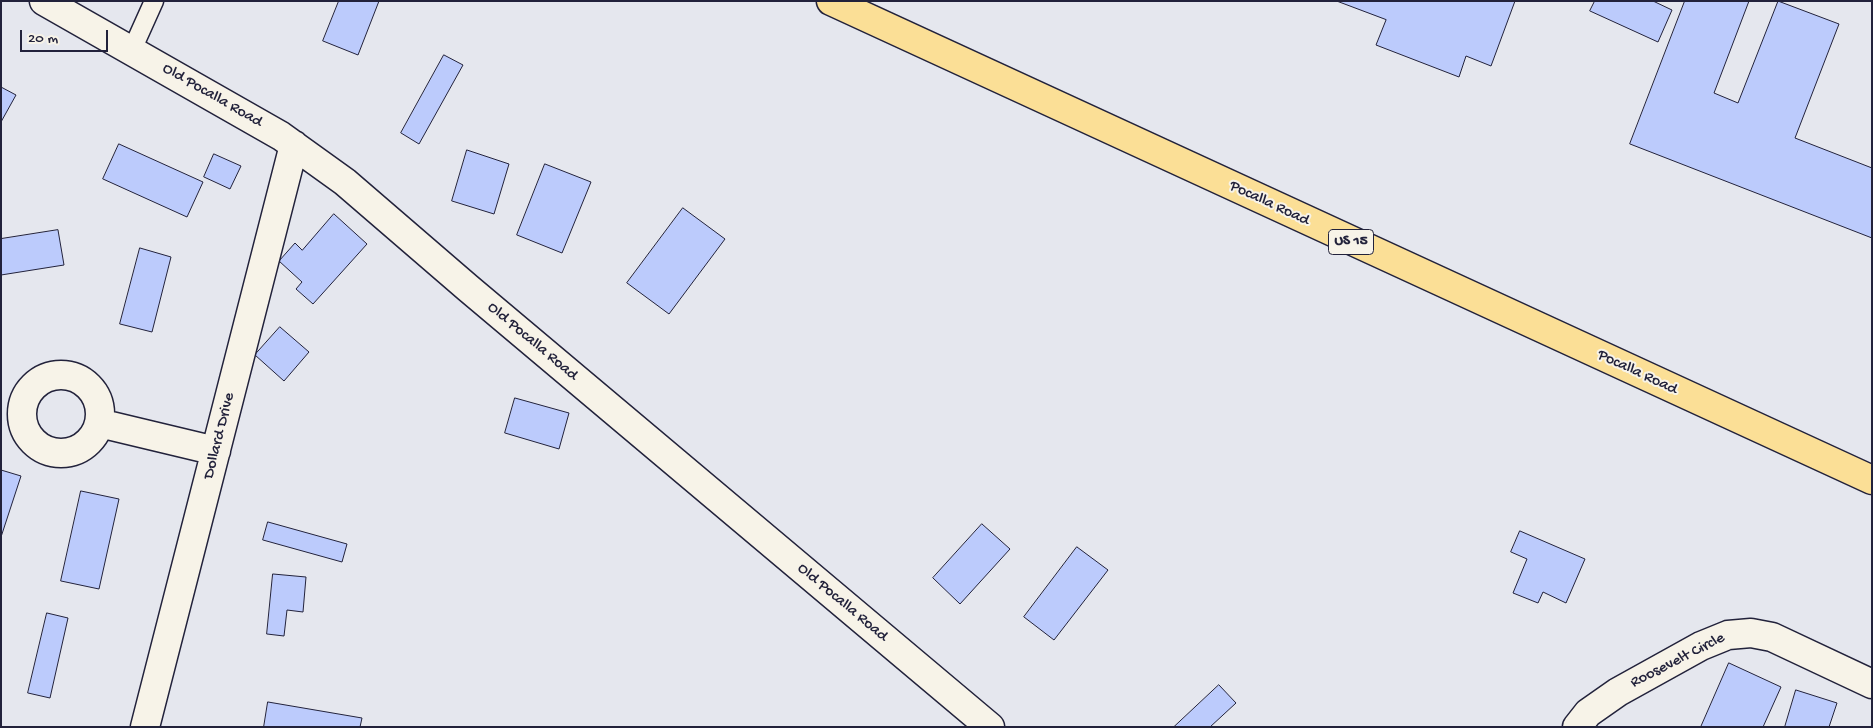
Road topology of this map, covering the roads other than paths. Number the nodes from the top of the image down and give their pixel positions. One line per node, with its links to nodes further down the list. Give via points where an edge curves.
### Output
1 (44, 1): 4 (street, Old Pocalla Road)
2 (154, 1): 4 (lane)
3 (831, 1): 8 (main road, Pocalla Road / US 15)
4 (132, 50): 5 (street, Old Pocalla Road)
5 (294, 145): 7 (street, Dollard Drive); 11 (street, Old Pocalla Road, via 345,182)
6 (98, 423): 7 (street)
7 (216, 451): 10 (street, Dollard Drive)
8 (1872, 480)
9 (1872, 684): 12 (street, Roosevelt Circle, via 1772,637 1751,633 1728,635 1700,646 1618,692 1588,714)
10 (145, 727)
11 (990, 727)
12 (1577, 727)

